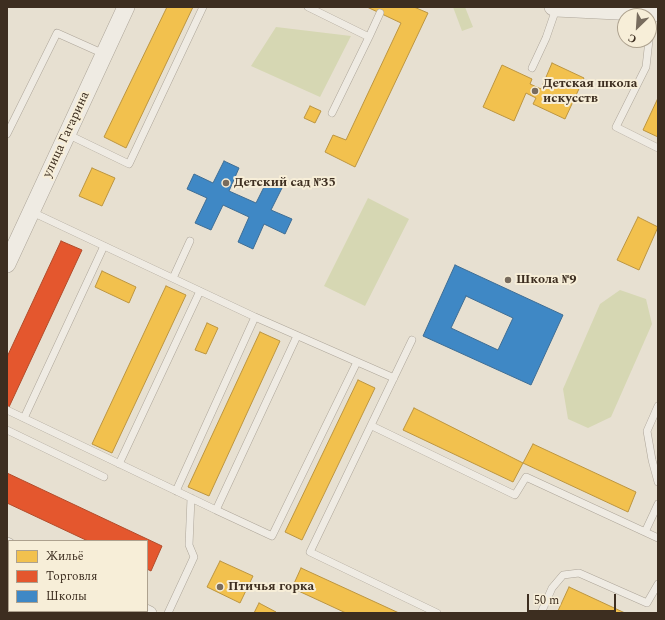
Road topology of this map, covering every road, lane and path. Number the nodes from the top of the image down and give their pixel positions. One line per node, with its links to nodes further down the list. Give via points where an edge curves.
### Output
1 (126, 7): 9 (street, улица Гагарина)
2 (203, 7): 13 (lane, via 129,164)
3 (308, 7): 7 (lane)
4 (554, 8): 5 (street); 10 (lane, via 546,38)
5 (617, 12)
6 (380, 13): 7 (lane)
7 (369, 37): 11 (lane)
8 (648, 48): 14 (lane, via 646,66 616,127)
9 (104, 54): 12 (lane, via 57,33); 13 (street, улица Гагарина)
10 (532, 68)
11 (332, 113)
12 (7, 134)
13 (67, 134): 15 (street, улица Гагарина)
14 (658, 148)
15 (32, 212): 17 (street, улица Гагарина); 18 (lane)
16 (190, 241): 20 (lane)
17 (10, 246): 19 (street, улица Гагарина)
18 (104, 246): 20 (lane); 29 (lane)
19 (7, 264)
20 (173, 278): 21 (lane)
21 (200, 291): 22 (lane); 32 (lane)
22 (255, 317): 23 (lane); 35 (lane)
23 (298, 336): 25 (lane); 38 (lane)
24 (412, 340): 26 (lane)
25 (356, 362): 26 (lane); 38 (lane, via 272,536)
26 (394, 378): 30 (lane)
27 (658, 406): 34 (lane, via 647,431)
28 (7, 410): 29 (lane)
29 (24, 418): 32 (lane)
30 (372, 426): 39 (lane, via 515,495 526,477); 43 (lane, via 310,552)
31 (7, 430): 33 (lane)
32 (119, 464): 35 (lane)
33 (104, 477)
34 (658, 482)
35 (176, 491): 36 (lane)
36 (191, 498): 38 (lane); 42 (lane, via 190,545 194,557)
37 (658, 504): 39 (lane)
38 (216, 510)
39 (645, 532): 40 (lane)
40 (658, 538)
41 (658, 584): 44 (lane, via 647,603 579,573 562,575 552,588)
42 (168, 613)
43 (437, 613)
44 (541, 613)

